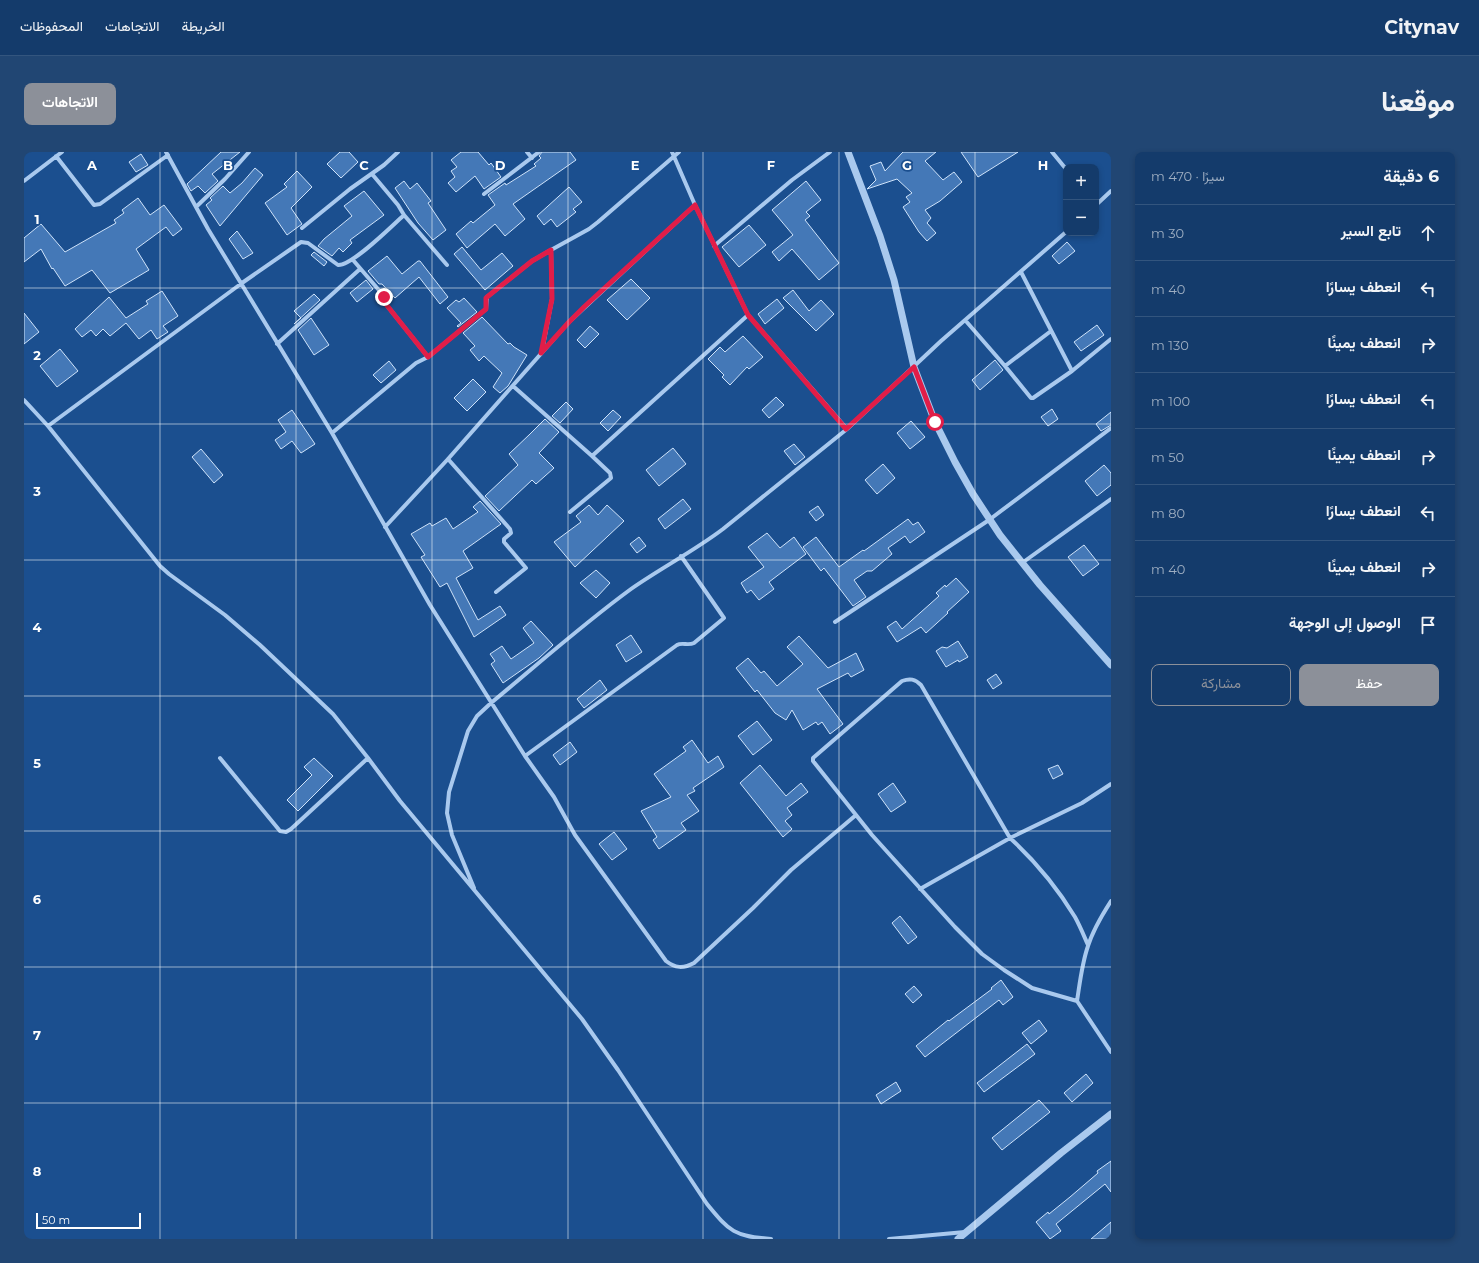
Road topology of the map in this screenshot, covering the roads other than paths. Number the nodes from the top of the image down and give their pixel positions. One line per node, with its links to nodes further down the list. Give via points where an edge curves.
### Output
1 (62, 152): 12 (street)
2 (249, 152): 22 (street)
3 (398, 152): 16 (street)
4 (527, 152): 14 (street)
5 (539, 152): 14 (street)
6 (672, 152): 13 (street)
7 (679, 152): 13 (street)
8 (830, 152): 26 (street, via 777,192)
9 (848, 152): 41 (street, via 894,280)
10 (1052, 152): 15 (street)
11 (167, 153): 12 (street, via 100,204 94,205); 22 (street)
12 (56, 156): 17 (street)
13 (674, 157): 21 (street); 27 (street, via 589,229)
14 (532, 158): 19 (street)
15 (1063, 165)
16 (372, 174): 23 (street); 24 (street)
17 (24, 181)
18 (1111, 191): 20 (street)
19 (484, 194)
20 (1099, 202)
21 (695, 205): 26 (street); 38 (street, via 584,307)
22 (196, 207): 32 (street)
23 (404, 215): 28 (street); 29 (street)
24 (302, 228)
25 (1063, 235): 31 (street)
26 (714, 246): 33 (street)
27 (551, 250): 38 (street, via 552,299); 39 (street, via 532,261 487,297 486,309)
28 (353, 260): 30 (street); 32 (street, via 342,266 338,265 301,242)
29 (446, 265)
30 (360, 269): 37 (street); 39 (street, via 384,296 385,303)
31 (1021, 272): 34 (street); 35 (street)
32 (242, 283): 37 (street); 45 (street)
33 (748, 315): 47 (street); 49 (street)
34 (965, 320): 40 (street); 41 (street)
35 (1051, 331): 40 (street); 42 (street)
36 (1111, 339): 42 (street)
37 (277, 344): 48 (street)
38 (541, 353): 43 (street)
39 (428, 357): 48 (street, via 416,363)
40 (1005, 366): 42 (street, via 1031,398)
41 (914, 367): 47 (street); 53 (street, via 943,440)
42 (1072, 371)
43 (513, 386): 49 (street); 50 (street)
44 (24, 400): 45 (street)
45 (48, 426): 63 (street, via 160,566 260,645 333,714)
46 (1111, 428): 53 (street)
47 (846, 429): 55 (street, via 723,529)
48 (332, 434): 54 (street)
49 (592, 456): 52 (street, via 610,473 610,478)
50 (448, 459): 54 (street); 57 (street, via 510,529 511,533 504,542 526,568)
51 (1111, 499): 56 (street)
52 (570, 512)
53 (989, 520): 56 (street); 58 (street)
54 (385, 527): 60 (street)
55 (681, 556): 60 (street, via 612,604); 61 (street, via 724,618 691,645 677,645)
56 (1022, 563): 59 (street)
57 (496, 592)
58 (835, 622)
59 (1111, 665)
60 (491, 702): 61 (street); 68 (street, via 477,716 468,731 449,792 447,813 452,835)
61 (525, 756): 65 (street, via 554,797 575,835 666,961 678,967 694,963 791,870)
62 (220, 758): 63 (street, via 280,830 286,832)
63 (368, 758): 68 (street)
64 (1111, 784): 66 (street, via 1082,803)
65 (856, 816): 66 (street, via 813,758 898,684 908,679 916,680); 67 (street)
66 (1010, 838): 67 (street); 70 (street, via 1027,853 1061,897)
67 (920, 889): 71 (street, via 954,927 998,966 1032,988)
68 (476, 893): 75 (street, via 582,1019 723,1224 747,1237)
69 (1111, 902): 70 (street)
70 (1088, 945): 71 (street)
71 (1077, 1001): 72 (street)
72 (1111, 1052)
73 (1111, 1114): 74 (street)
74 (966, 1232): 76 (street); 77 (street)
75 (771, 1239)
76 (889, 1239)
77 (958, 1239)

